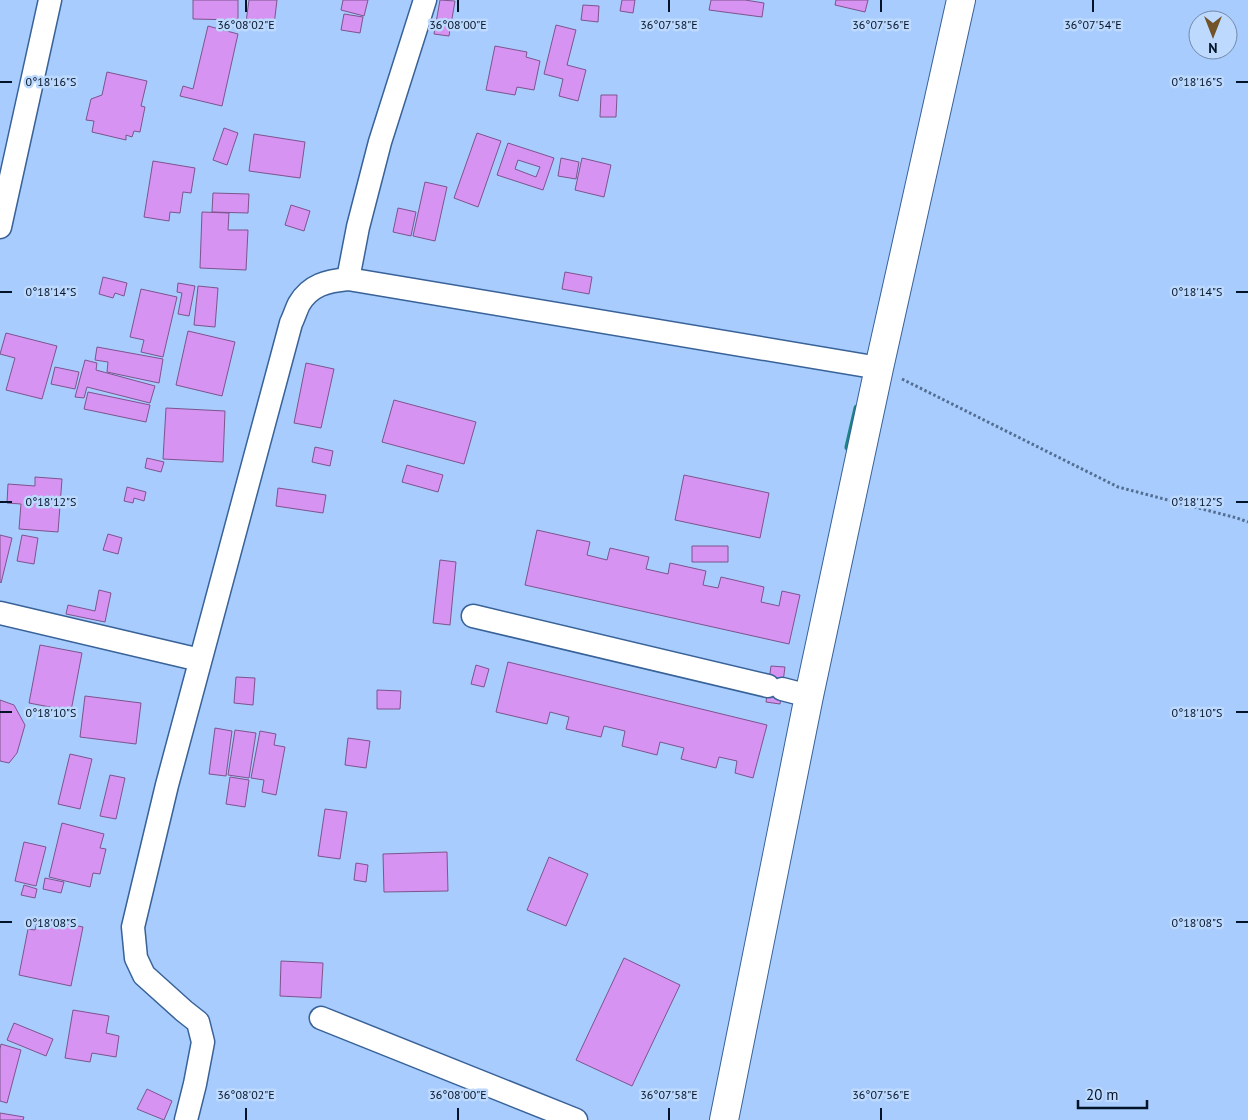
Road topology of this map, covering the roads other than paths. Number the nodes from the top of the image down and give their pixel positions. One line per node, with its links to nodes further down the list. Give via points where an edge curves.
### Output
1 (50, 0): 4 (street)
2 (425, 0): 5 (street, via 380,142)
3 (961, 0): 6 (street)
4 (0, 227)
5 (348, 279): 6 (street); 9 (street, via 329,281 312,289 299,304 291,323)
6 (879, 368): 10 (street)
7 (0, 613): 9 (street)
8 (473, 616): 10 (street)
9 (200, 660): 12 (street, via 133,928 136,958 144,976 198,1022 203,1042)
10 (809, 696): 14 (street)
11 (321, 1018): 13 (street)
12 (186, 1120)
13 (576, 1120)
14 (724, 1120)

